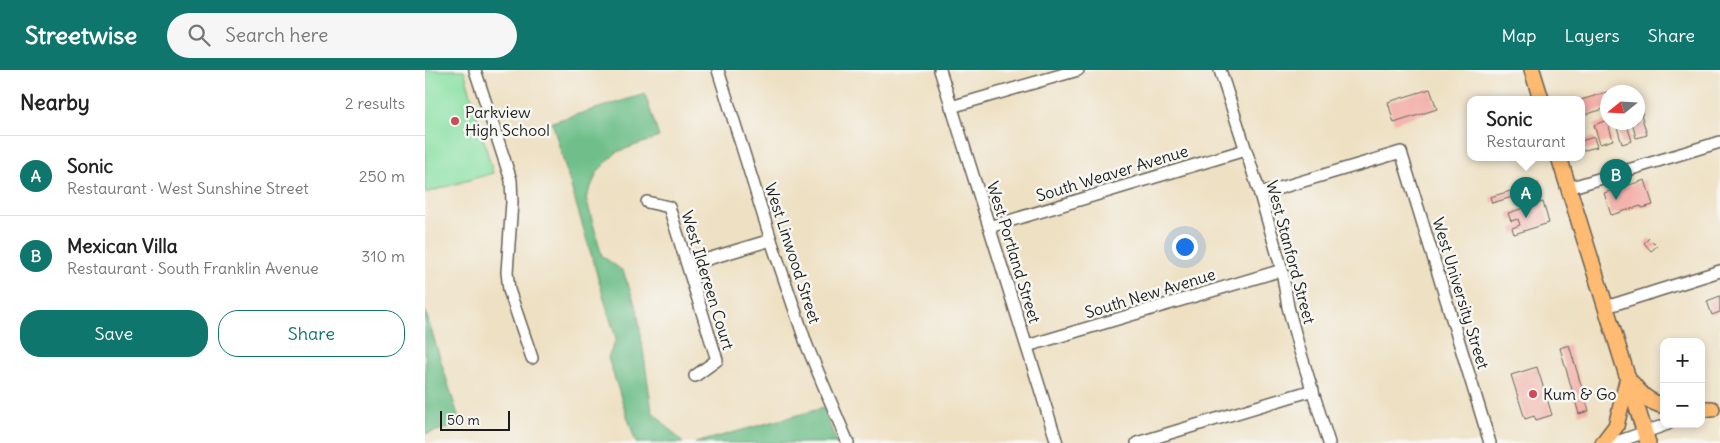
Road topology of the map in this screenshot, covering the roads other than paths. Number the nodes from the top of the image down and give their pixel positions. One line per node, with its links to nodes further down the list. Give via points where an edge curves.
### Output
1 (475, 70): 22 (street, via 511,180 509,290)
2 (718, 70): 16 (street, West Linwood Street)
3 (940, 70): 8 (street, West Portland Street)
4 (1079, 70): 8 (street)
5 (1220, 70): 10 (street, West Stanford Street)
6 (1532, 70): 7 (main road)
7 (1540, 96)
8 (951, 107): 15 (street, West Portland Street)
9 (1720, 142): 12 (street)
10 (1245, 150): 13 (street, West Stanford Street); 15 (street, South Weaver Avenue)
11 (1560, 161): 12 (main road)
12 (1569, 188): 20 (main road)
13 (1260, 194): 18 (street, West Stanford Street); 33 (street, West University Street, via 1401,152)
14 (647, 202): 17 (street, West Ildereen Court, via 669,207)
15 (989, 227): 21 (street, West Portland Street)
16 (771, 240): 17 (street); 29 (street, West Linwood Street, via 807,346)
17 (688, 265): 23 (street, West Ildereen Court, via 717,360)
18 (1282, 270): 21 (street, South New Avenue); 25 (street, West Stanford Street, via 1297,340)
19 (1720, 271): 20 (street)
20 (1606, 307): 24 (main road)
21 (1027, 346): 30 (street, West Portland Street)
22 (532, 358)
23 (695, 376)
24 (1628, 378): 26 (main road, via 1641,395); 28 (main road); 34 (main road, via 1616,426)
25 (1313, 390): 31 (street); 32 (street, West Stanford Street)
26 (1660, 405)
27 (1662, 428): 28 (street)
28 (1647, 438): 35 (street)
29 (848, 443)
30 (1057, 443)
31 (1137, 443)
32 (1329, 443)
33 (1490, 443)
34 (1603, 443)
35 (1613, 443)

